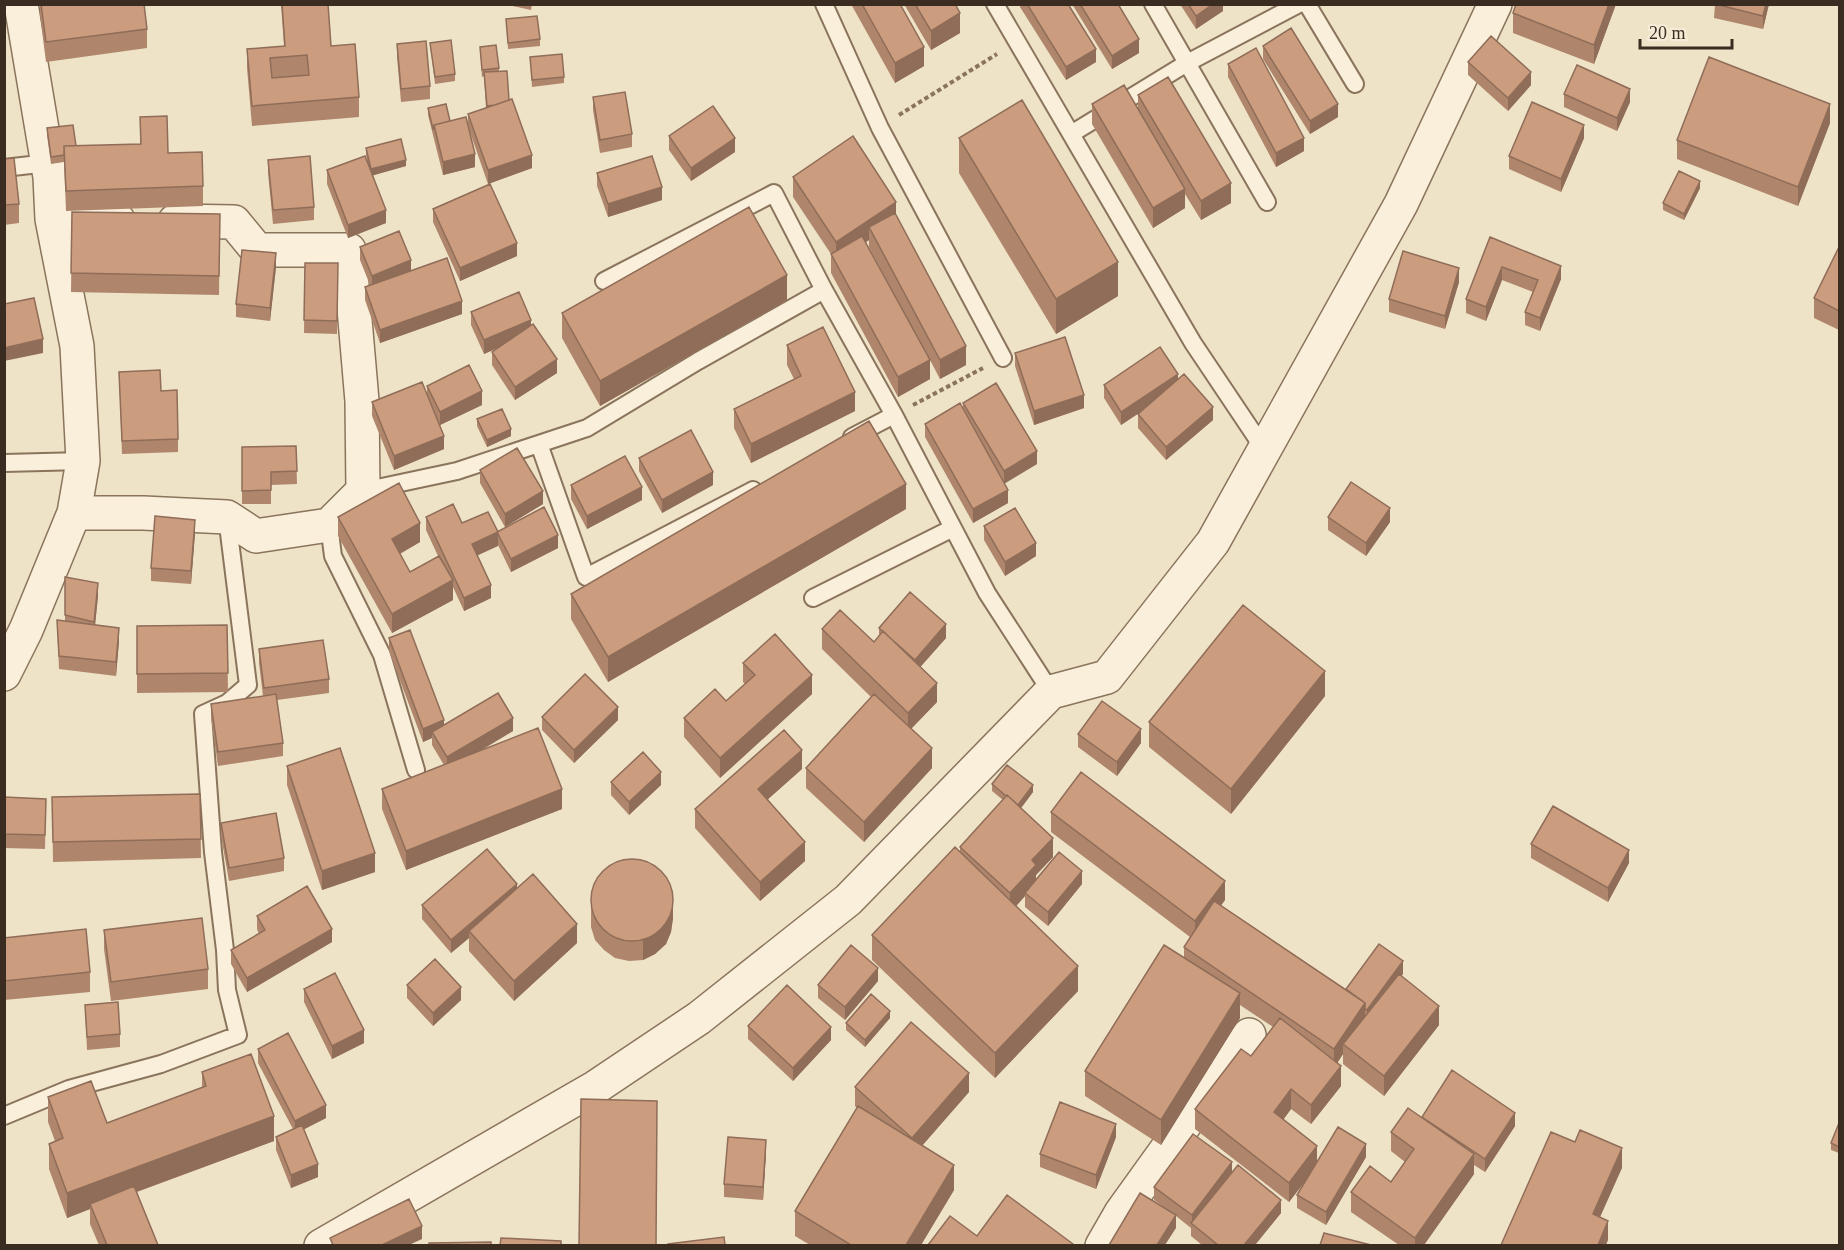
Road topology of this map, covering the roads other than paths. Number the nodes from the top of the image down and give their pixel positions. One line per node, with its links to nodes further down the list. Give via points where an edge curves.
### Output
1 (21, 4): 11 (street)
2 (824, 4): 17 (lane, via 880,128)
3 (994, 4): 10 (lane)
4 (1153, 4): 8 (lane)
5 (1299, 4): 8 (lane)
6 (1307, 4): 9 (lane)
7 (1495, 4): 21 (street, via 1401,204)
8 (1186, 63): 10 (lane); 13 (lane)
9 (1355, 84)
10 (1071, 134): 21 (lane, via 1193,343)
11 (48, 163): 12 (lane); 14 (street)
12 (4, 168)
13 (1267, 202)
14 (52, 219): 22 (street, via 77,346); 25 (street, via 234,222 256,250 350,250 362,401)
15 (604, 281): 16 (lane, via 774,193)
16 (824, 290): 18 (lane); 20 (lane, via 587,428)
17 (1003, 358)
18 (894, 415): 19 (lane); 29 (lane)
19 (841, 443)
20 (538, 444): 24 (lane, via 586,577); 25 (lane, via 457,471)
21 (1264, 449): 32 (street, via 1212,542 1107,677)
22 (83, 461): 23 (lane); 26 (street)
23 (4, 463)
24 (766, 482)
25 (363, 492): 28 (street)
26 (74, 513): 27 (street); 31 (street)
27 (227, 517): 28 (street, via 256,536); 35 (lane, via 248,684 227,702 203,714 227,990 238,1035 161,1064 69,1089)
28 (329, 525): 33 (lane, via 333,556 382,655)
29 (953, 528): 30 (lane); 32 (lane, via 987,593)
30 (813, 598)
31 (4, 674)
32 (1051, 692): 36 (street, via 848,900 699,1018 596,1087)
33 (416, 770)
34 (1249, 1035): 37 (street)
35 (4, 1116)
36 (321, 1245)
37 (1102, 1245)

